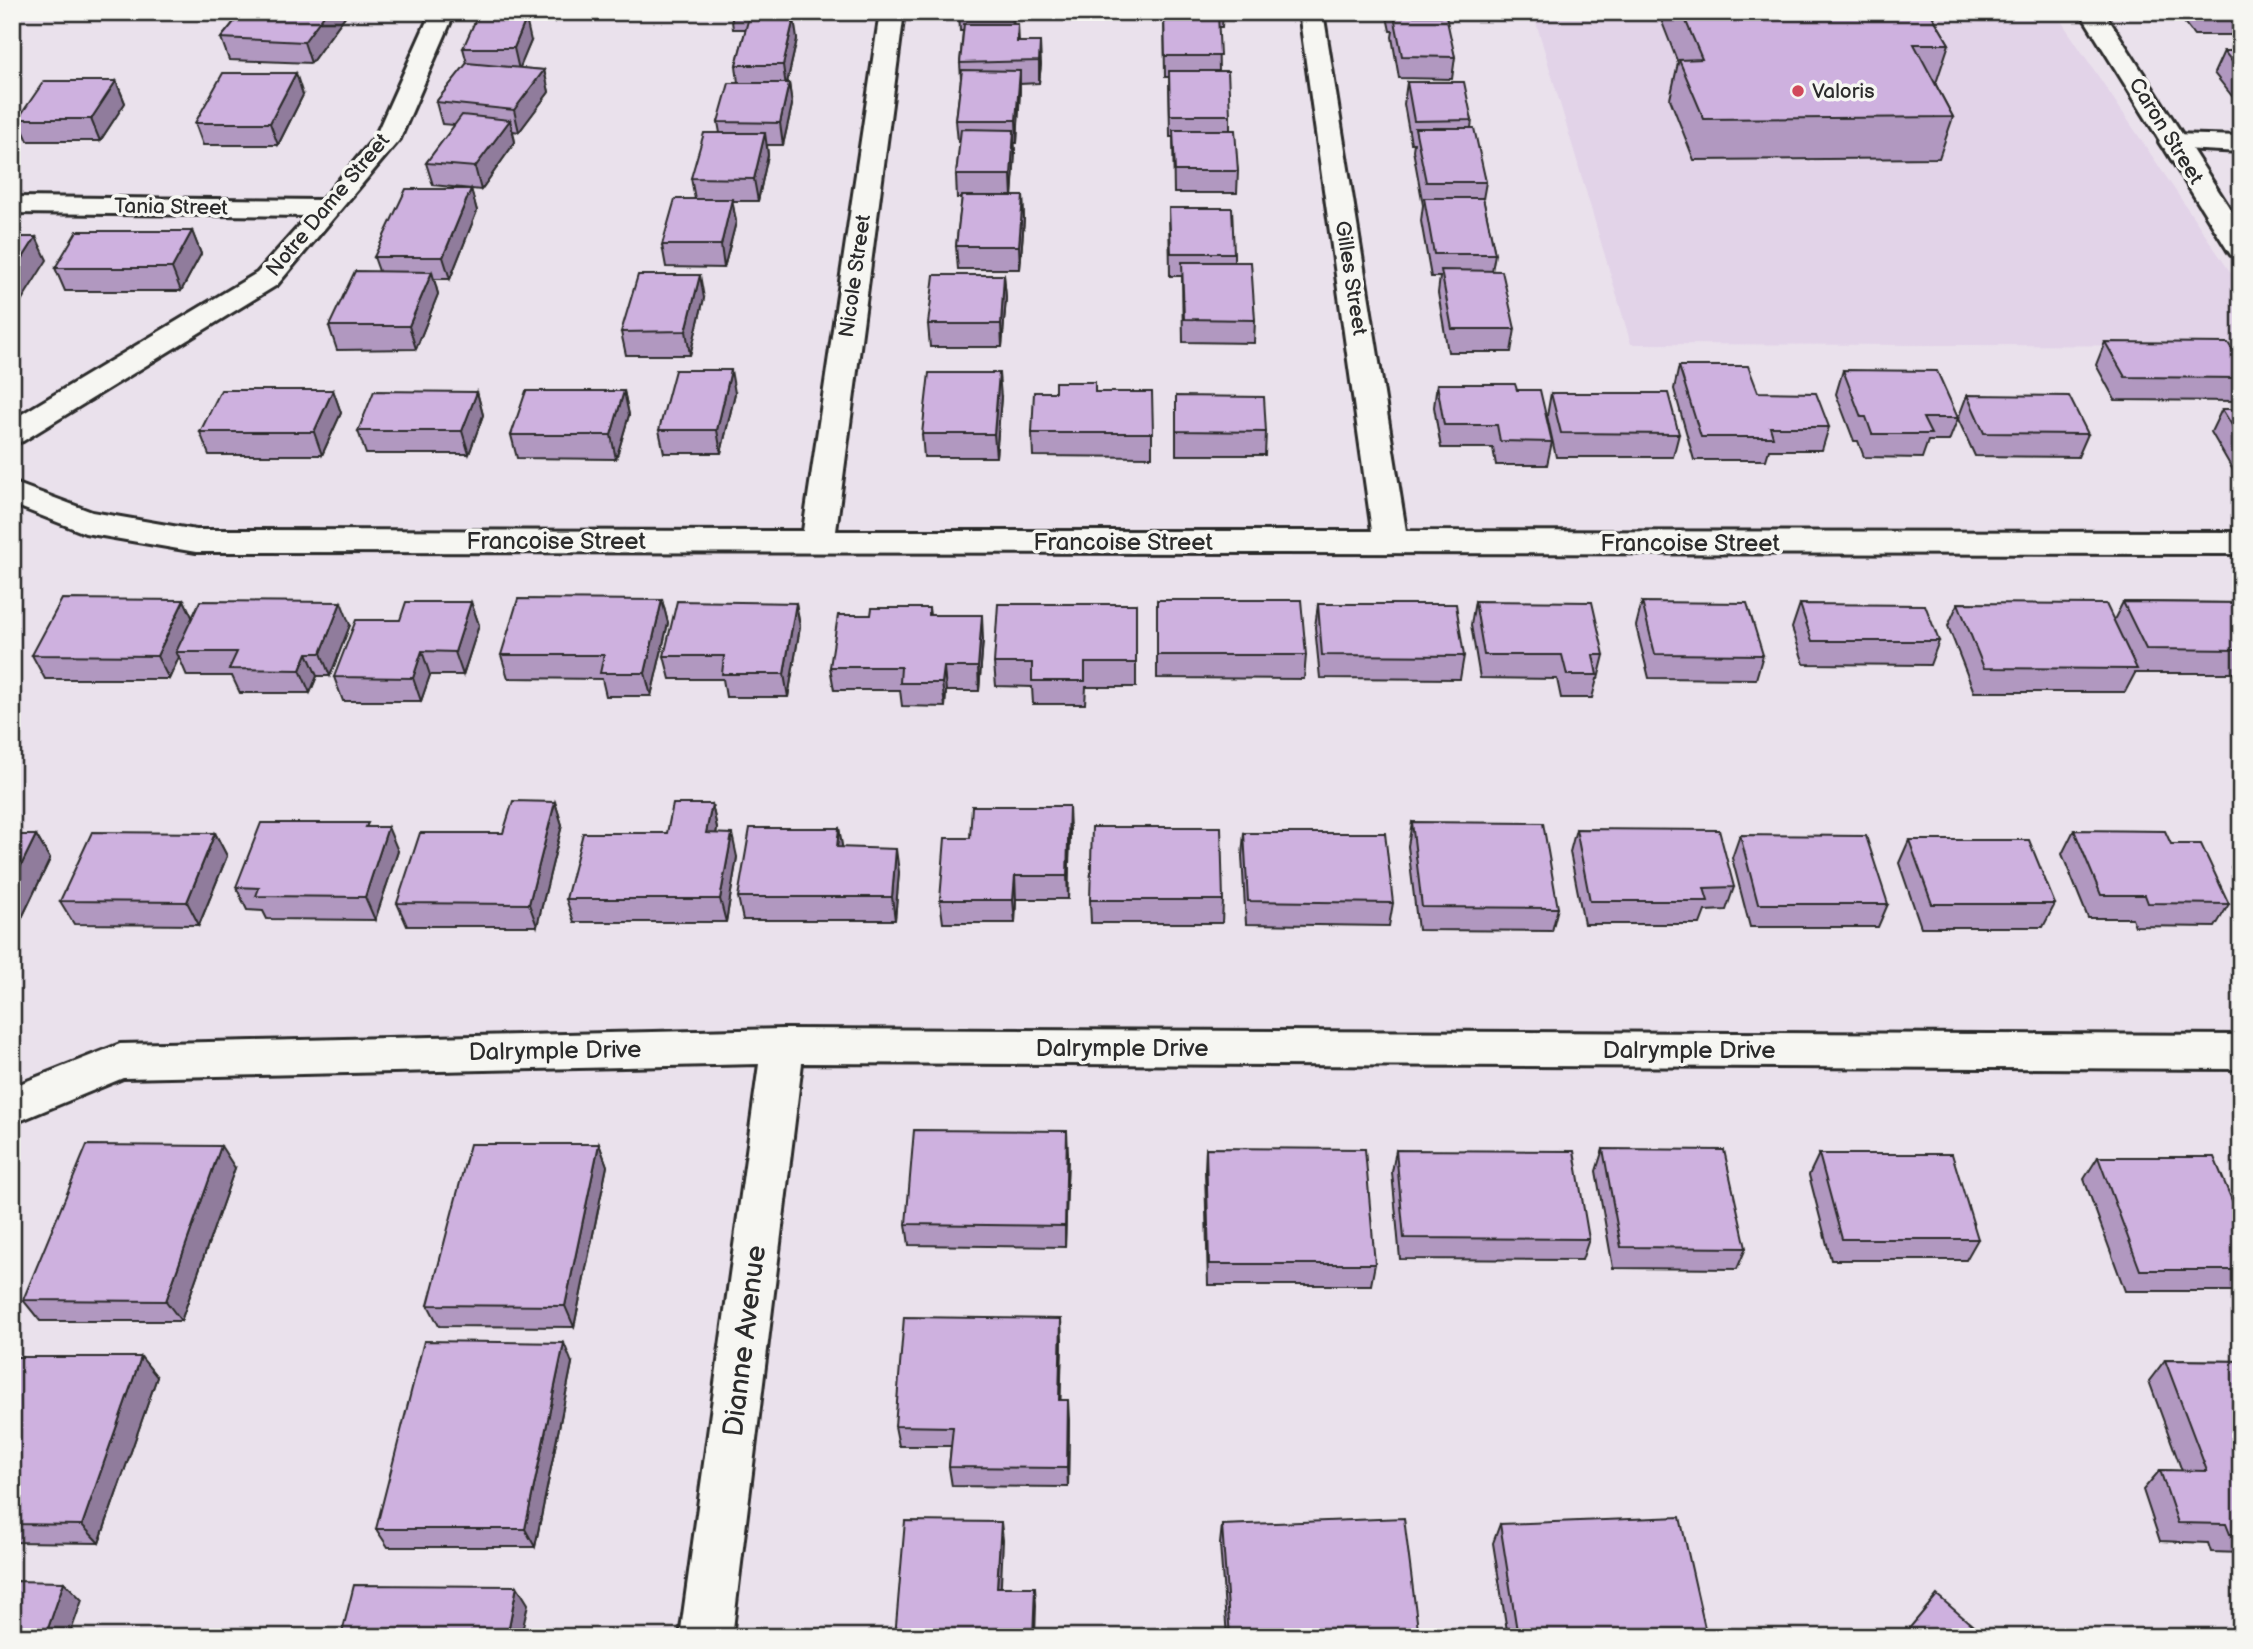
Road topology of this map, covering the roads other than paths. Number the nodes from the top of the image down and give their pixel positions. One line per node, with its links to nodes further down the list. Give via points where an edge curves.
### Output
1 (443, 12): 8 (street, Notre Dame Street, via 387,139)
2 (892, 12): 12 (street, Nicole Street)
3 (1311, 12): 13 (street, Gilles Street)
4 (2092, 12): 5 (street, Caron Street)
5 (2172, 142): 6 (street); 9 (street, Caron Street)
6 (2241, 144)
7 (12, 205): 8 (street, Tania Street)
8 (331, 208): 10 (street, Notre Dame Street, via 267,279)
9 (2241, 248)
10 (12, 434)
11 (12, 492): 12 (street, Francoise Street, via 85,522 195,541)
12 (818, 540): 13 (street, Francoise Street)
13 (1391, 543): 14 (street, Francoise Street)
14 (2241, 543)
15 (783, 1046): 16 (street, Dalrymple Drive); 17 (street, Dalrymple Drive, via 120,1062); 18 (street, Dianne Avenue)
16 (2241, 1052)
17 (12, 1106)
18 (706, 1637)

